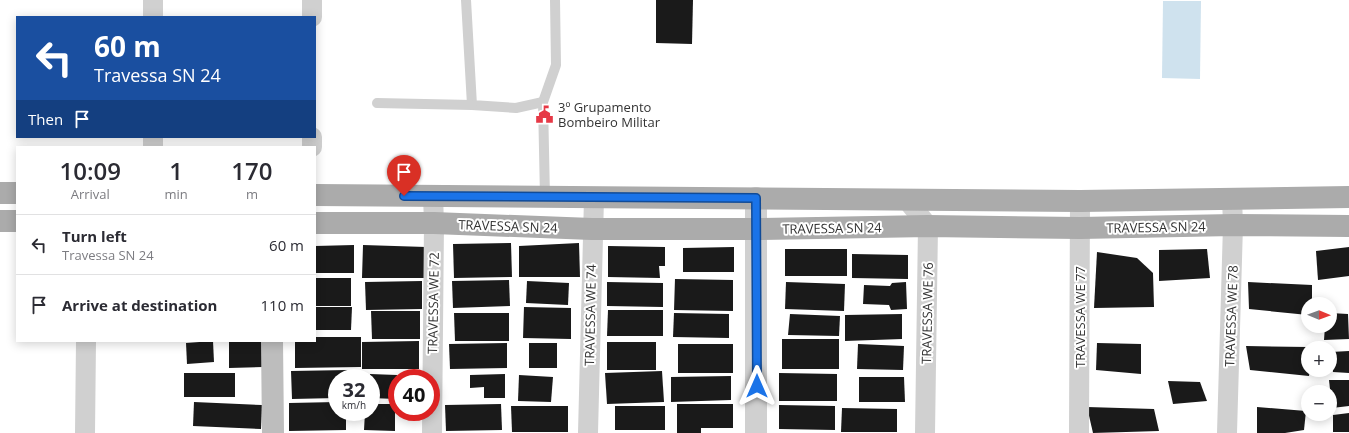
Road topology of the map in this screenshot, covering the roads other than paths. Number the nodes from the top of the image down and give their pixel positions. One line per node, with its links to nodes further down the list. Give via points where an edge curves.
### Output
1 (153, 0): 5 (street)
2 (312, 0): 6 (street)
3 (466, 0): 9 (lane)
4 (555, 0): 7 (lane, via 556,65)
5 (153, 16)
6 (312, 16)
7 (543, 102): 9 (lane, via 516,108); 15 (lane)
8 (377, 103): 9 (lane)
9 (472, 105)
10 (0, 193): 11 (main road)
11 (16, 193)
12 (316, 195): 13 (main road, TRAVESSA SN 24)
13 (434, 196): 15 (main road, TRAVESSA SN 24); 24 (street, TRAVESSA WE 72)
14 (1349, 197): 18 (main road, TRAVESSA SN 24)
15 (545, 198): 16 (main road, TRAVESSA SN 24)
16 (594, 198): 17 (main road, TRAVESSA SN 24); 29 (street, TRAVESSA WE 74)
17 (756, 198): 19 (main road, TRAVESSA SN 24); 30 (street)
18 (1232, 198): 20 (main road, TRAVESSA SN 24); 25 (street, TRAVESSA WE 78)
19 (907, 200): 20 (main road, TRAVESSA SN 24); 26 (street)
20 (1080, 201): 28 (street, TRAVESSA WE 77)
21 (0, 221): 22 (main road)
22 (16, 221)
23 (316, 223): 24 (main road, TRAVESSA SN 24)
24 (434, 223): 29 (main road, TRAVESSA SN 24); 35 (street, TRAVESSA WE 72)
25 (1233, 225): 27 (main road, TRAVESSA SN 24); 28 (main road, TRAVESSA SN 24); 40 (street, TRAVESSA WE 78)
26 (928, 226): 28 (main road, TRAVESSA SN 24); 30 (main road, TRAVESSA SN 24); 38 (street, TRAVESSA WE 76)
27 (1349, 226)
28 (1080, 228): 39 (street, TRAVESSA WE 77)
29 (592, 229): 30 (main road, TRAVESSA SN 24); 36 (street, TRAVESSA WE 74)
30 (757, 229): 37 (street)
31 (86, 342): 33 (street)
32 (272, 342): 34 (main road)
33 (85, 433)
34 (273, 433)
35 (432, 433)
36 (588, 433)
37 (756, 433)
38 (925, 433)
39 (1079, 433)
40 (1227, 433)

